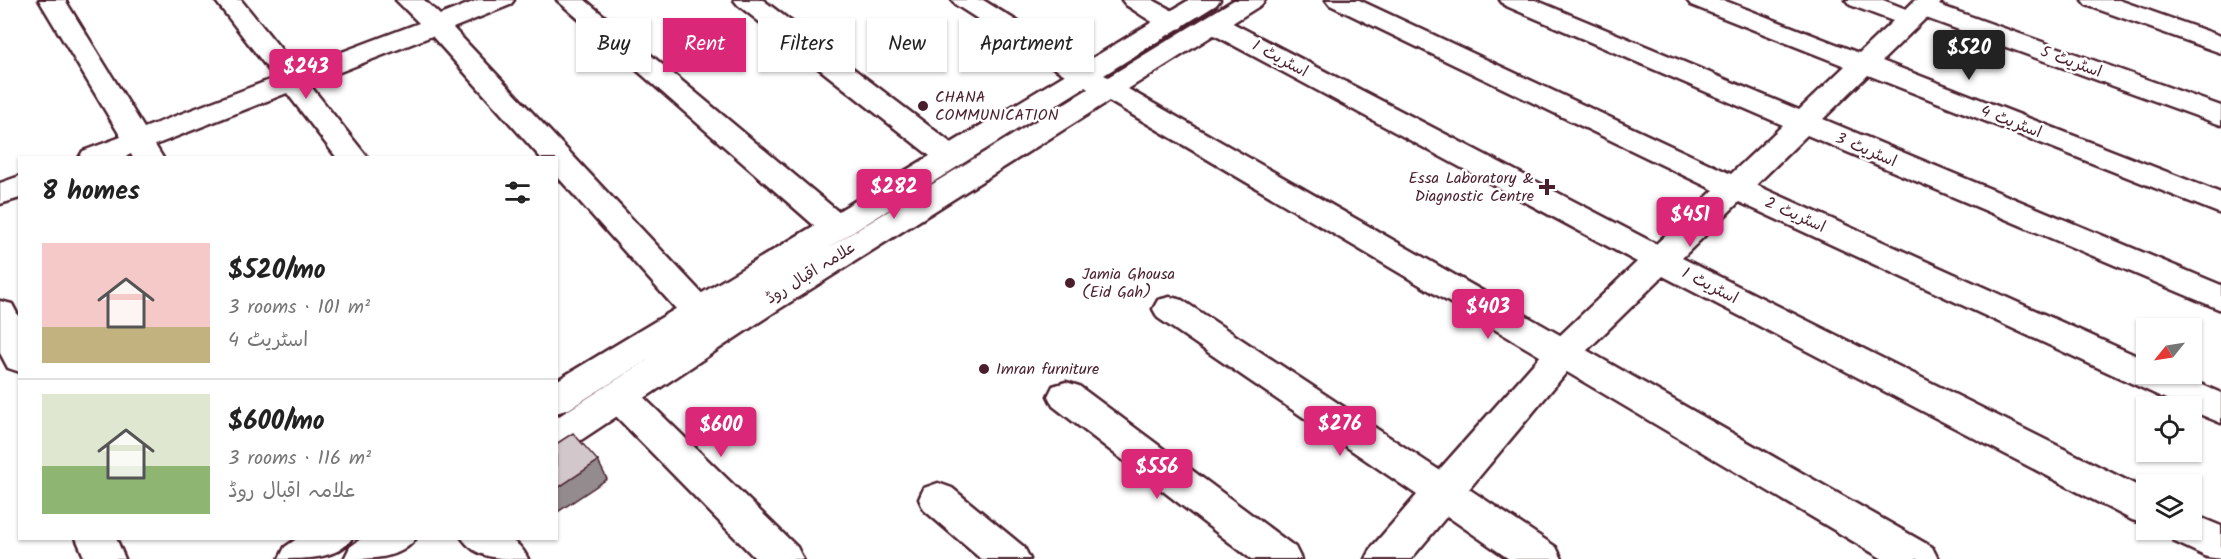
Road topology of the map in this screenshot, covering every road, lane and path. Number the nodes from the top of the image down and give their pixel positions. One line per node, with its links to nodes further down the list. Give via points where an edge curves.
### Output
1 (52, 0): 25 (street)
2 (228, 0): 21 (street)
3 (409, 0): 18 (street)
4 (501, 0): 18 (street)
5 (570, 0): 35 (street)
6 (747, 0): 29 (street)
7 (965, 0): 22 (street)
8 (1135, 0): 17 (street)
9 (1252, 0): 16 (street, علامہ اقبال روڈ)
10 (1340, 0): 32 (street, اسٹریٹ 2)
11 (1512, 0): 24 (street, اسٹریٹ 3)
12 (1700, 0): 20 (street, اسٹریٹ 4)
13 (1859, 0): 15 (street, اسٹریٹ 5)
14 (2095, 0): 19 (street)
15 (1920, 9): 20 (street); 23 (street, اسٹریٹ 5)
16 (1211, 12): 17 (street, علامہ اقبال روڈ); 22 (street, علامہ اقبال روڈ); 36 (street, اسٹریٹ 1)
17 (1173, 22): 22 (street, علامہ اقبال روڈ)
18 (436, 25): 21 (street); 28 (street)
19 (2221, 45)
20 (1863, 64): 24 (street); 34 (street, اسٹریٹ 4)
21 (292, 81): 25 (street); 27 (street)
22 (1097, 83): 29 (street, علامہ اقبال روڈ); 41 (street); 43 (street, علامہ اقبال روڈ)
23 (2221, 116)
24 (1802, 123): 32 (street); 37 (street, اسٹریٹ 3)
25 (143, 149): 26 (street)
26 (105, 156)
27 (351, 156)
28 (556, 156)
29 (949, 156): 35 (street, علامہ اقبال روڈ)
30 (558, 158): 39 (street)
31 (18, 187): 33 (street)
32 (1735, 188): 36 (street); 46 (street, اسٹریٹ 2)
33 (0, 194)
34 (2221, 204)
35 (836, 227): 39 (street, علامہ اقبال روڈ)
36 (1659, 260): 41 (street); 50 (street, اسٹریٹ 1)
37 (2221, 298)
38 (1170, 309): 48 (street)
39 (698, 311): 45 (street, علامہ اقبال روڈ)
40 (0, 313): 42 (street)
41 (1563, 353): 48 (street); 66 (street)
42 (18, 354)
43 (619, 396): 47 (street, علامہ اقبال روڈ); 61 (street)
44 (1066, 396): 63 (street)
45 (558, 398)
46 (2221, 409)
47 (558, 436)
48 (1442, 494): 64 (street); 65 (street)
49 (938, 499): 62 (street)
50 (2136, 503)
51 (2202, 536): 56 (street)
52 (97, 540): 57 (street)
53 (329, 540): 58 (street)
54 (393, 540): 59 (street)
55 (484, 540): 60 (street)
56 (2221, 546)
57 (105, 559)
58 (299, 559)
59 (364, 559)
60 (508, 559)
61 (783, 559)
62 (1010, 559)
63 (1281, 559)
64 (1386, 559)
65 (1542, 559)
66 (1918, 559)

